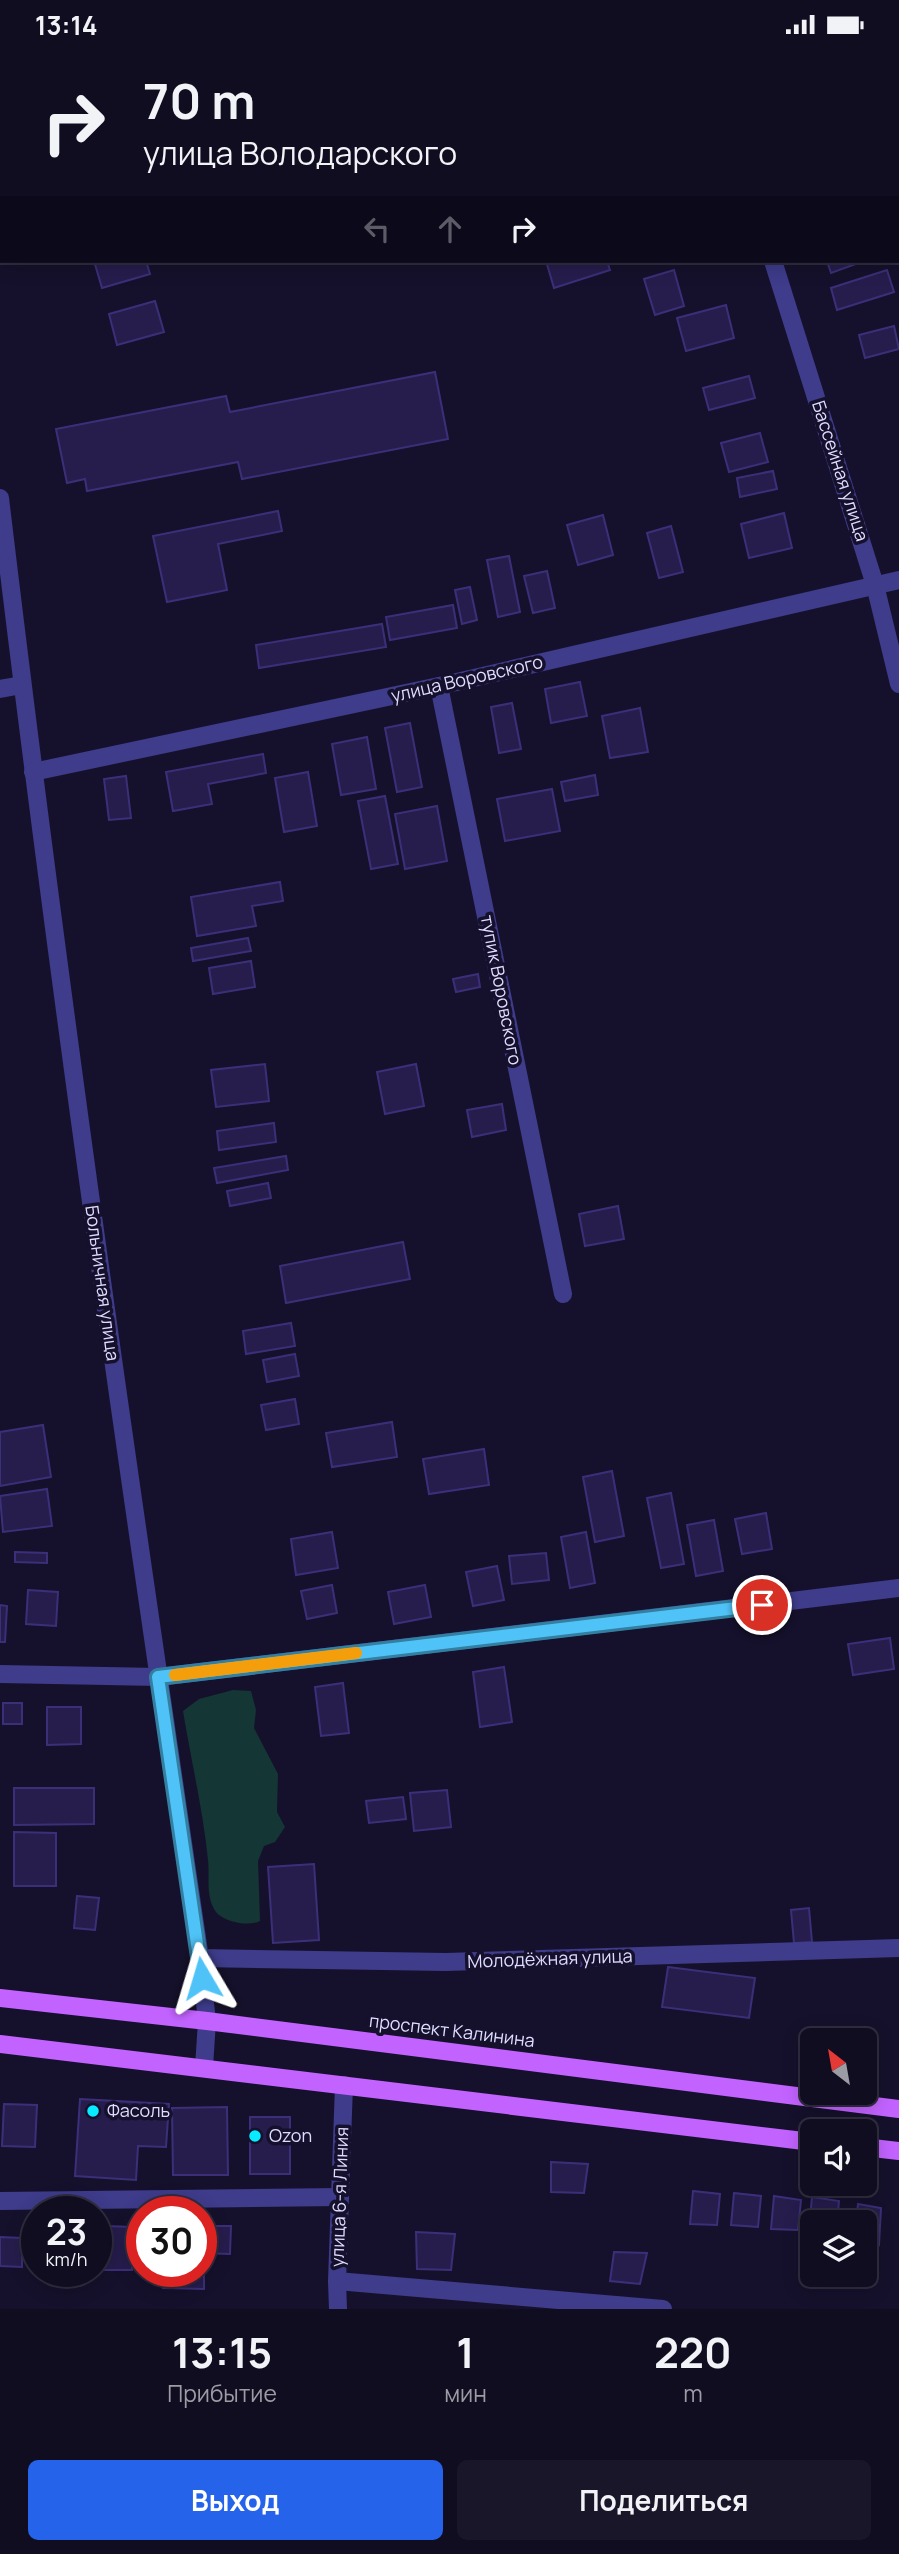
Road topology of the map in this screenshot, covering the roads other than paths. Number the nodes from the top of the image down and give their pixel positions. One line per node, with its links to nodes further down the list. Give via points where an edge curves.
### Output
1 (774, 263): 4 (street, Бассейная улица)
2 (0, 498): 6 (street, Больничная улица)
3 (899, 580): 4 (street, улица Воровского)
4 (875, 585): 5 (street, Бассейная улица); 7 (street, улица Воровского)
5 (899, 684)
6 (22, 685): 8 (street); 9 (street, Больничная улица)
7 (439, 687): 9 (street, улица Воровского); 10 (street, тупик Воровского)
8 (0, 689)
9 (33, 772): 13 (street, Больничная улица)
10 (562, 1294)
11 (899, 1588): 13 (street)
12 (0, 1674): 13 (street)
13 (158, 1677): 15 (street, Больничная улица)
14 (899, 1948): 15 (street, Молодёжная улица, via 446,1962)
15 (200, 1958): 17 (street, Больничная улица)
16 (0, 1998): 17 (main road, проспект Калинина)
17 (207, 2021): 19 (street, Больничная улица); 21 (main road, проспект Калинина)
18 (0, 2044): 19 (main road)
19 (204, 2067): 20 (main road)
20 (344, 2085): 22 (main road); 25 (street, улица 6-я Линия)
21 (899, 2109)
22 (800, 2141)
23 (877, 2148): 24 (main road)
24 (899, 2151)
25 (340, 2197): 26 (street); 27 (street, улица 6-я Линия)
26 (0, 2201)
27 (337, 2281): 28 (street, улица 6-я Линия); 29 (street)
28 (338, 2309)
29 (663, 2309)

